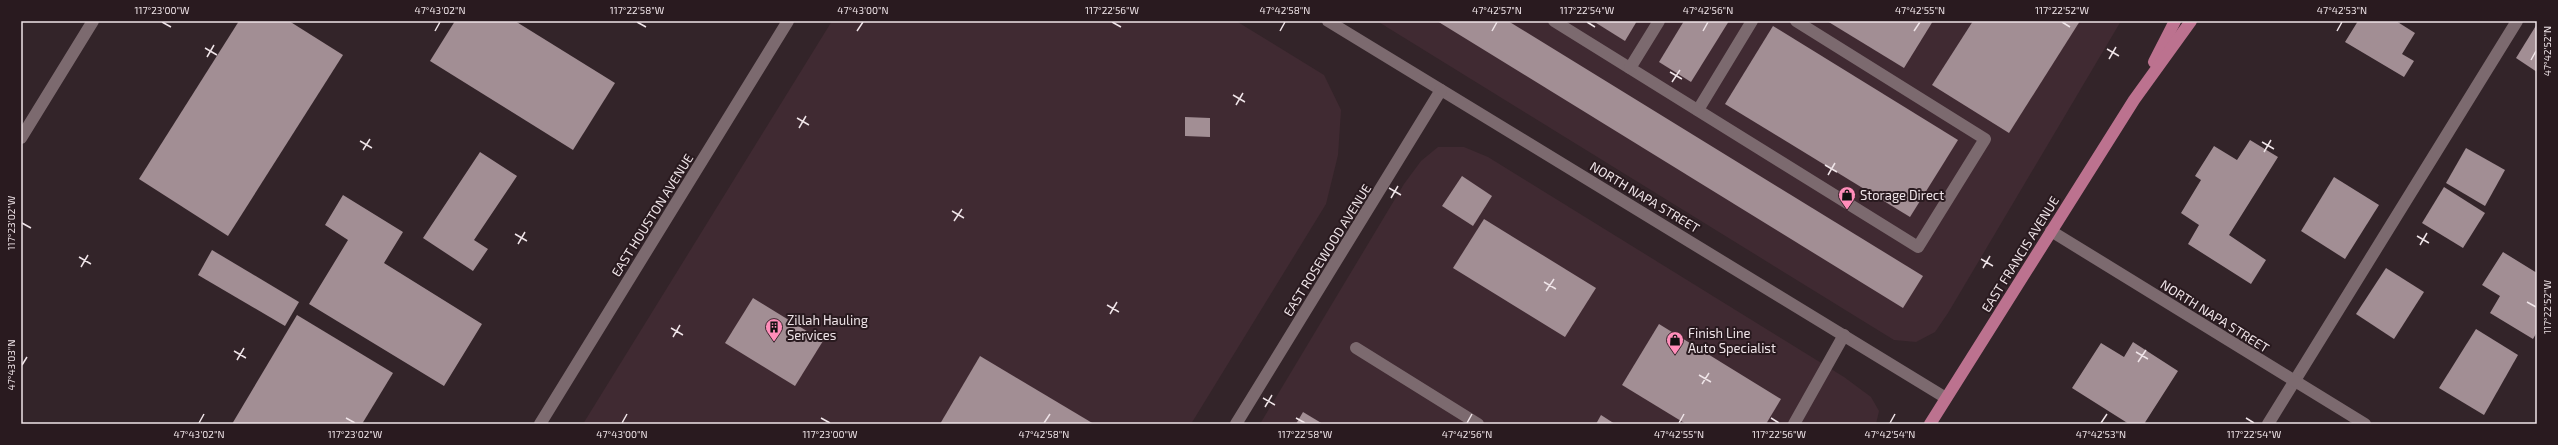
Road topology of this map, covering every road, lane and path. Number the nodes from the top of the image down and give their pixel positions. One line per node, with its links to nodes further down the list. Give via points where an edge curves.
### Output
1 (94, 21): 15 (street)
2 (788, 21): 21 (street, EAST HOUSTON AVENUE)
3 (1328, 21): 12 (street, NORTH NAPA STREET)
4 (1659, 21): 11 (street)
5 (1752, 21): 14 (street)
6 (1796, 21): 14 (street, via 1985,138 1918,247)
7 (2176, 21): 13 (main road, EAST FRANCIS AVENUE)
8 (2191, 21): 13 (main road, EAST FRANCIS AVENUE)
9 (2517, 21): 19 (street)
10 (1562, 23): 11 (street)
11 (1630, 68): 14 (street)
12 (1441, 90): 17 (street, NORTH NAPA STREET); 22 (street, EAST ROSEWOOD AVENUE)
13 (2134, 100): 16 (main road, EAST FRANCIS AVENUE)
14 (1698, 110)
15 (21, 138)
16 (2051, 231): 19 (street, NORTH NAPA STREET); 20 (main road, EAST FRANCIS AVENUE)
17 (1844, 335): 20 (street, NORTH NAPA STREET); 24 (street)
18 (1356, 348): 23 (street)
19 (2294, 381): 26 (street); 27 (street, NORTH NAPA STREET)
20 (1946, 398): 25 (main road, EAST FRANCIS AVENUE)
21 (540, 424)
22 (1236, 424)
23 (1478, 424)
24 (1794, 424)
25 (1930, 424)
26 (2268, 424)
27 (2365, 424)

